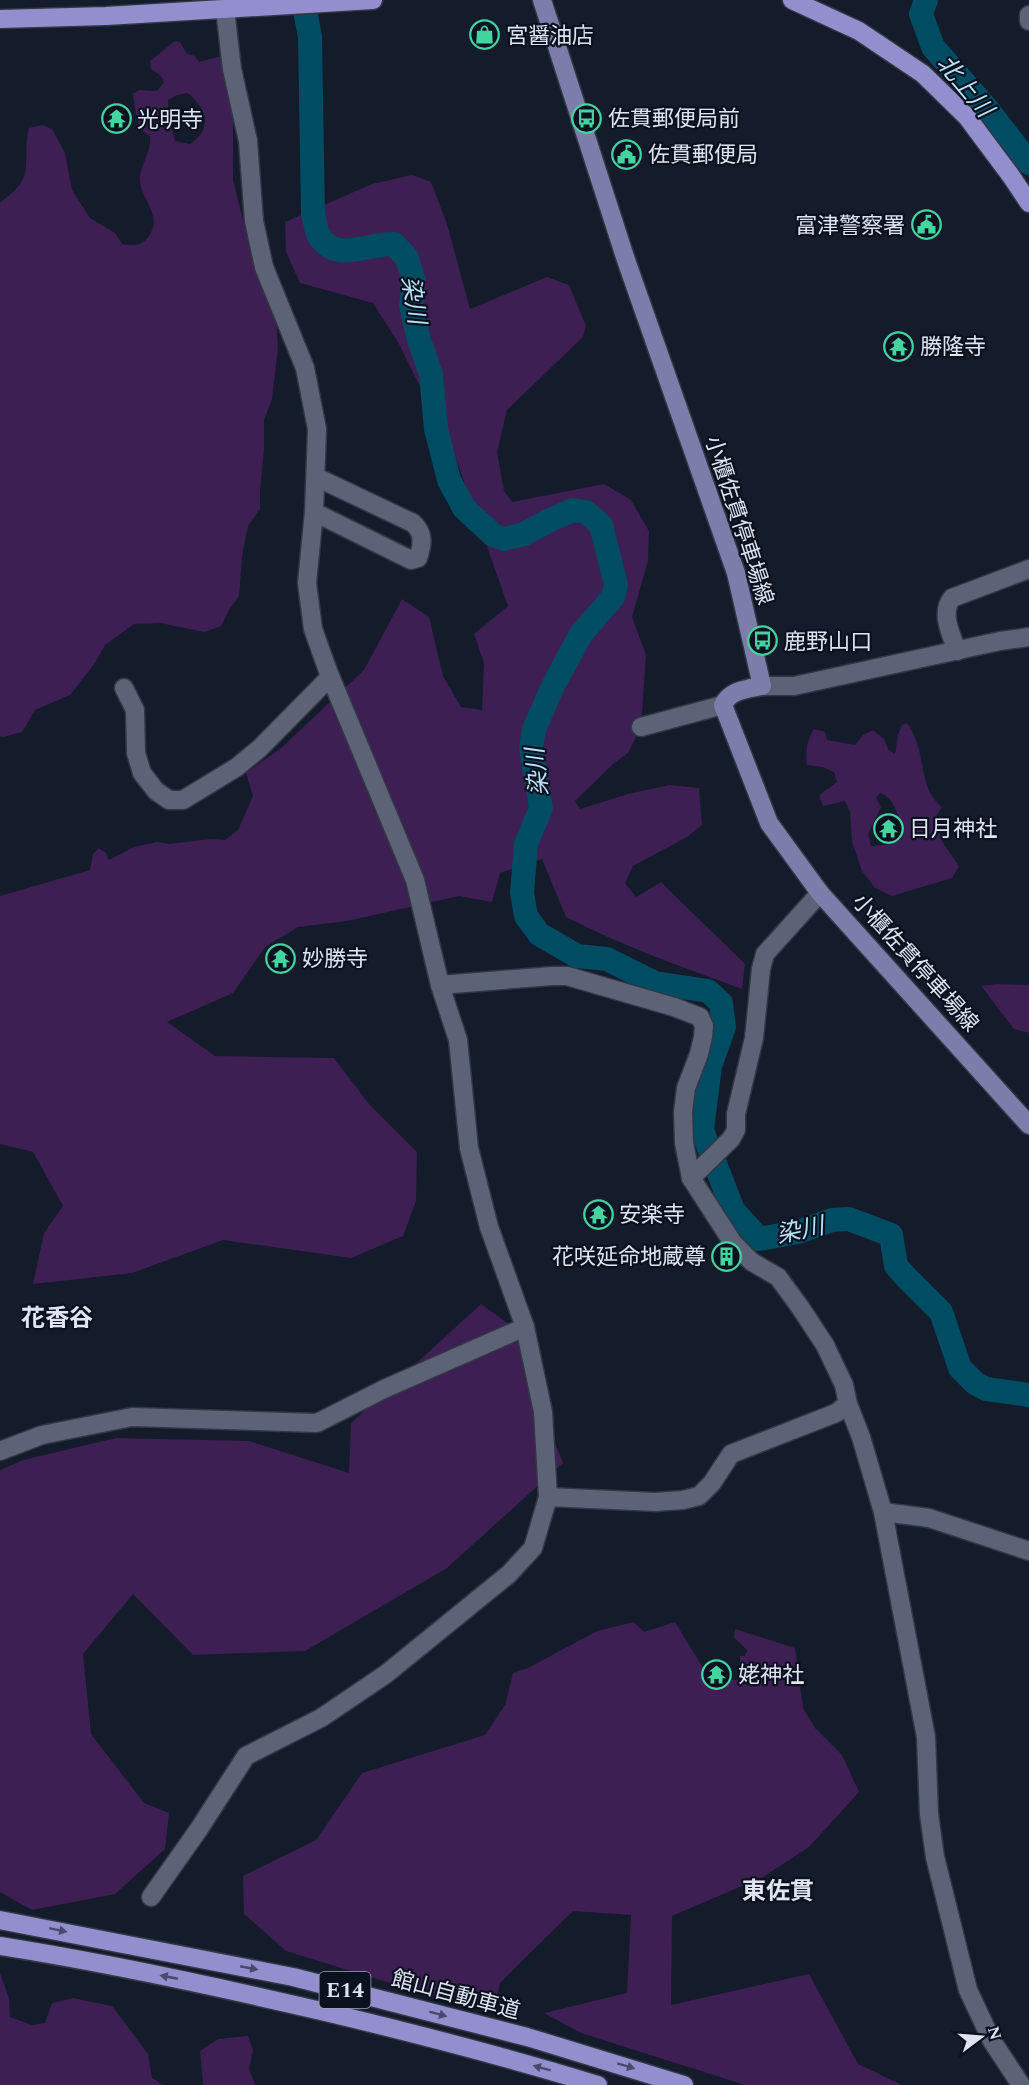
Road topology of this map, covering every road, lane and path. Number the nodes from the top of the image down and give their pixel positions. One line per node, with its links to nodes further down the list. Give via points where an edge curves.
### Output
1 (373, 0): 4 (highway)
2 (542, 0): 15 (main road, 小櫃佐貫停車場線, via 626,260 736,573)
3 (792, 0): 8 (highway, via 859,31 923,74 967,117)
4 (225, 9): 6 (highway); 9 (street, via 232,69 248,141 254,221 264,267 305,368 317,429)
5 (1029, 15): 7 (street)
6 (0, 19)
7 (1029, 21)
8 (1029, 203)
9 (316, 477): 10 (street); 10 (street, via 413,523 422,538 418,558 411,560)
10 (314, 512): 14 (street, via 306,583 313,629)
11 (1029, 569): 13 (street, via 952,597 947,624)
12 (1029, 637): 13 (street)
13 (957, 651): 15 (street, via 794,686)
14 (330, 677): 16 (street, via 260,748 183,800 168,800 142,773 136,753 135,710); 20 (street, via 415,880)
15 (762, 686): 17 (main road, via 732,694)
16 (124, 688)
17 (723, 705): 18 (street); 19 (main road, 小櫃佐貫停車場線, via 770,823)
18 (641, 727)
19 (820, 893): 21 (main road, 小櫃佐貫停車場線); 22 (street, via 765,954 736,1130)
20 (440, 985): 22 (street, via 567,976 699,1017 704,1026 703,1037 686,1088 683,1112 684,1143); 23 (street, via 458,1040 468,1148 489,1227)
21 (1029, 1125)
22 (693, 1175): 24 (street, via 733,1243 752,1262 778,1277 800,1307 836,1366)
23 (525, 1327): 25 (street, via 317,1423 132,1417 42,1435); 26 (street, via 543,1412)
24 (848, 1404): 26 (street, via 836,1413 731,1454 699,1496 655,1502); 27 (street)
25 (0, 1451)
26 (548, 1497): 29 (street, via 533,1548 509,1574 386,1674 321,1718 246,1756)
27 (883, 1512): 28 (street, via 929,1518); 34 (street, via 926,1737 935,1857 968,1990 992,2041)
28 (1029, 1551)
29 (151, 1897)
30 (0, 1920): 33 (highway, 館山自動車道 / E14, one-way to 33, via 293,1977 527,2037)
31 (0, 1946): 32 (highway, E14, one-way to 31, via 285,2003 177,1978)
32 (598, 2085)
33 (684, 2085)
34 (1021, 2085)

